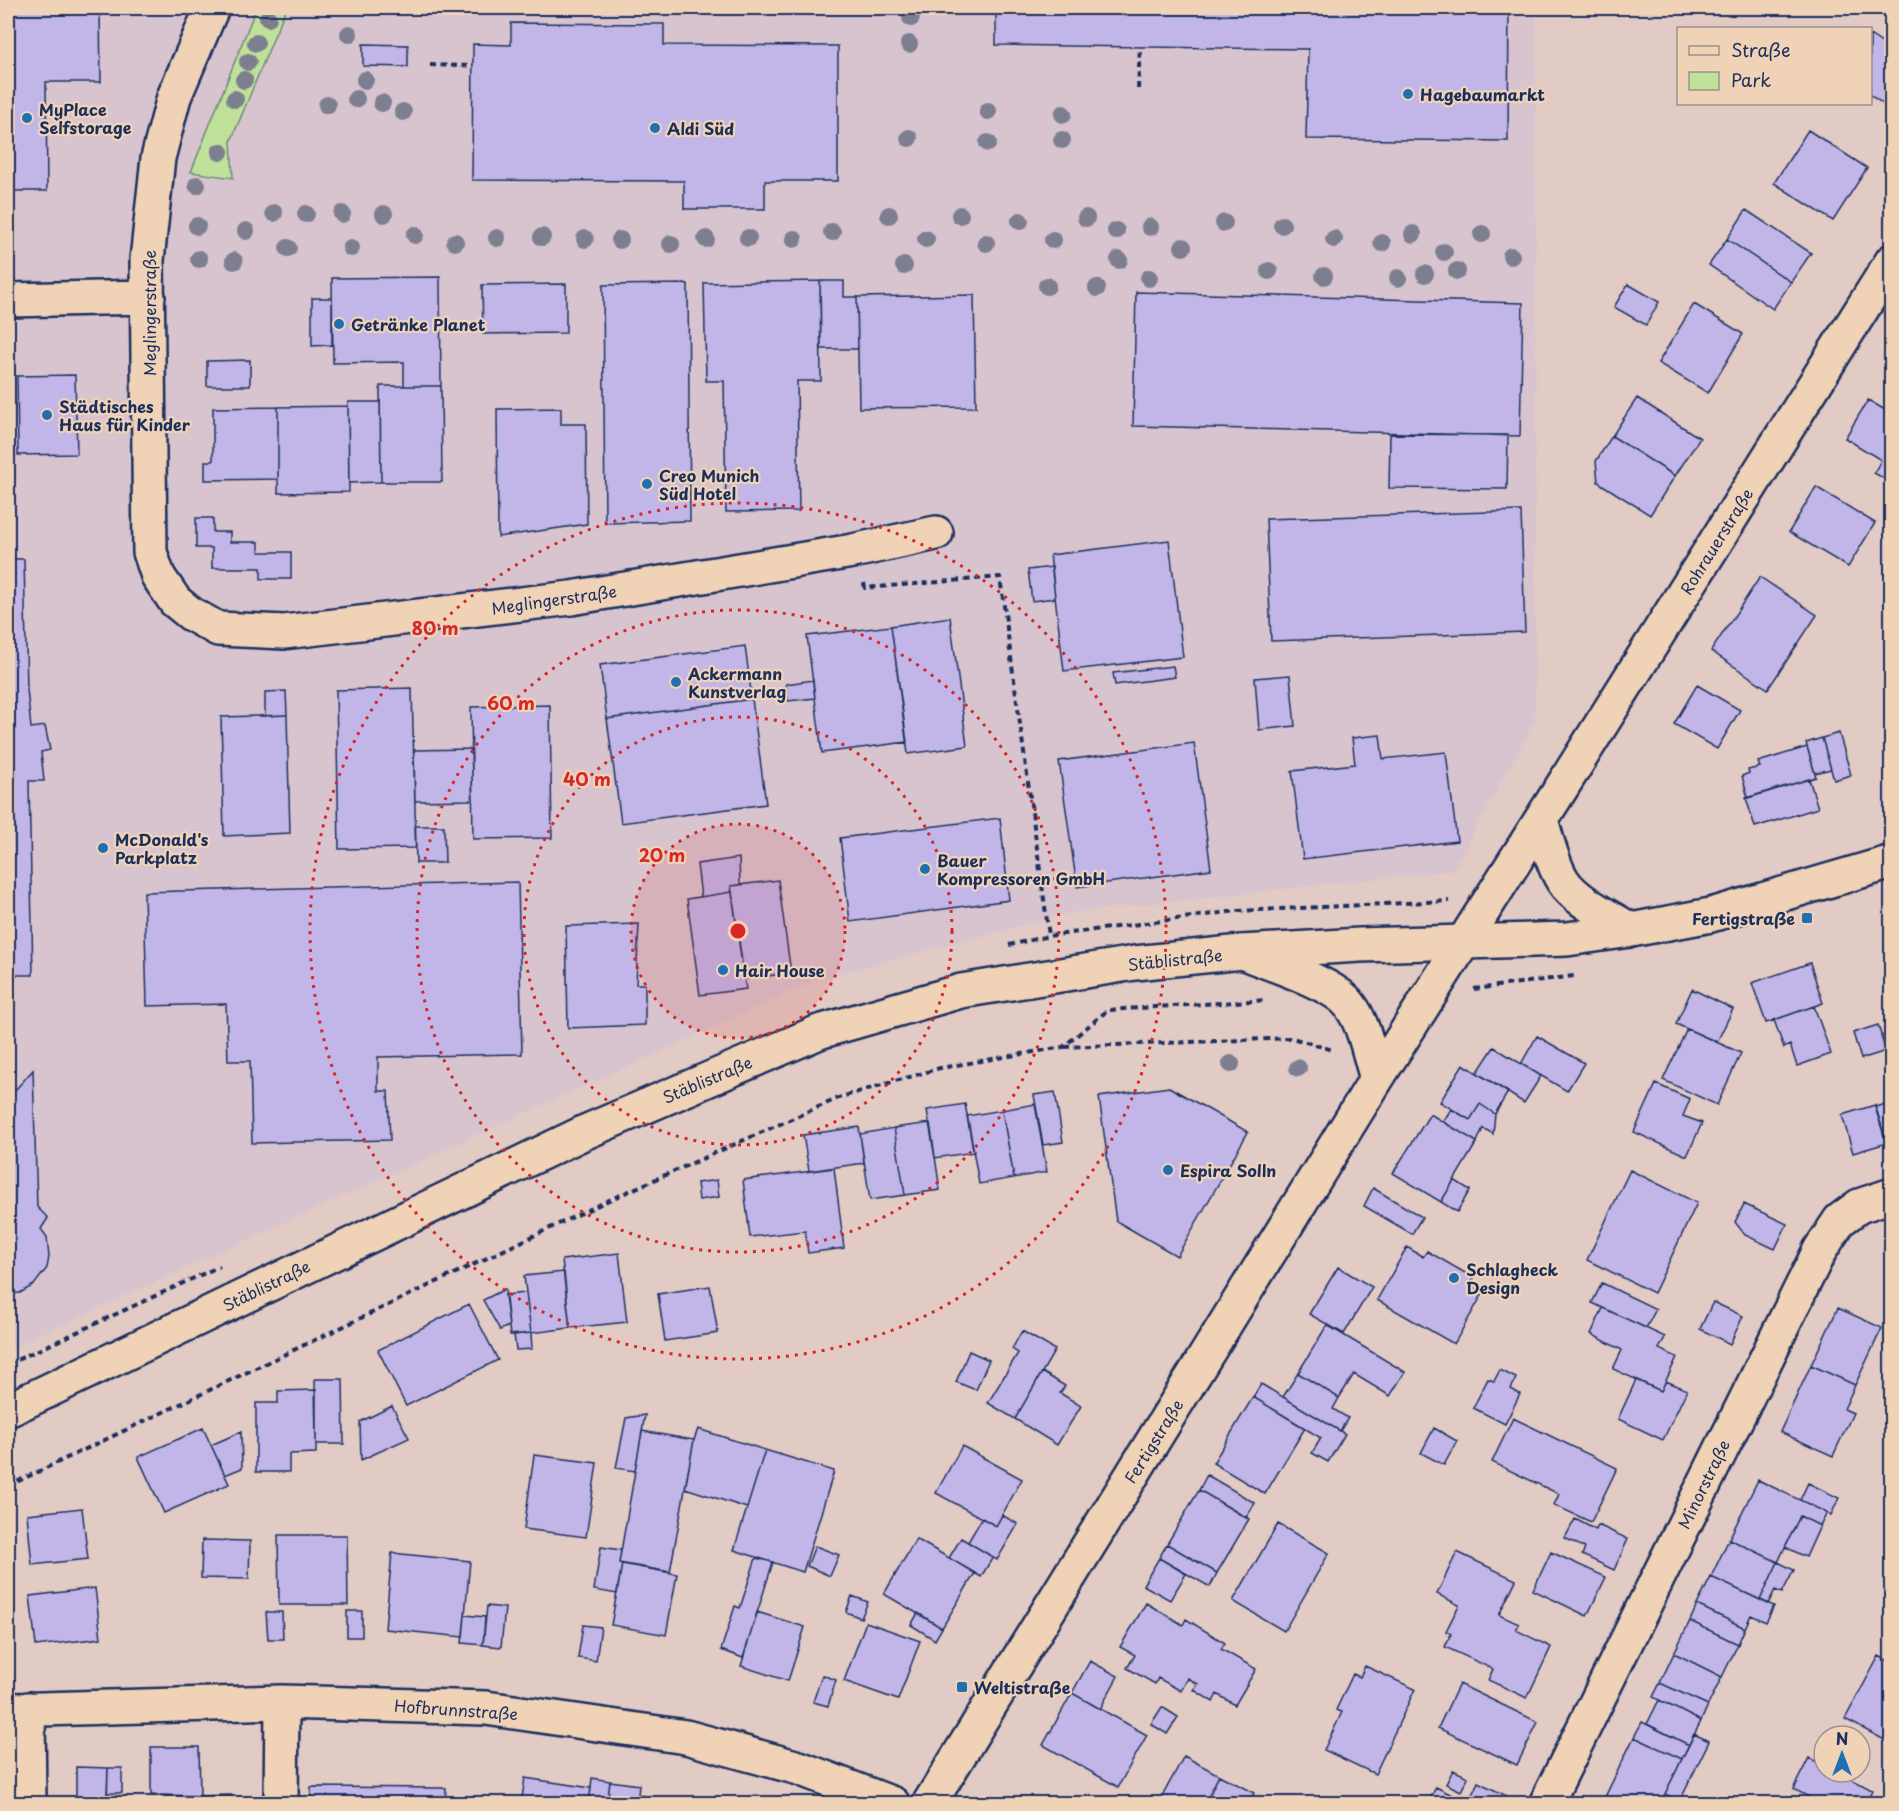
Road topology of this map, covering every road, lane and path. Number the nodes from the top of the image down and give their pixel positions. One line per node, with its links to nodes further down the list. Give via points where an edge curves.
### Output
1 (212, 8): 7 (street, Meglingerstraße, via 174,98 158,158 147,260)
2 (1140, 47): 5 (path)
3 (430, 65): 4 (path)
4 (473, 66)
5 (1138, 88)
6 (1892, 261): 11 (street, Rohrauerstraße)
7 (148, 297): 8 (street); 10 (street, Meglingerstraße, via 150,552 158,576 175,601 218,629 284,632 571,598)
8 (8, 300)
9 (936, 533): 10 (street, Meglingerstraße)
10 (853, 551): 16 (path, via 865,588 1000,577)
11 (1541, 820): 13 (street, Rohrauerstraße); 15 (street, via 1563,882 1587,903)
12 (1892, 862): 15 (street, Stäblistraße, via 1711,915)
13 (1492, 897): 14 (path); 17 (street, Rohrauerstraße)
14 (1435, 902)
15 (1631, 930): 17 (street, Stäblistraße, via 1567,939)
16 (1049, 936)
17 (1462, 942): 18 (street, Stäblistraße); 19 (street, Fertigstraße)
18 (1242, 952): 24 (street, via 1333,991 1349,1004); 26 (street, Stäblistraße, via 1124,965 961,991 819,1032 583,1133)
19 (1434, 988): 20 (path); 24 (street, Fertigstraße)
20 (1474, 989)
21 (1275, 999): 22 (path, via 1108,1010)
22 (1063, 1047): 23 (path, via 1292,1038); 27 (path, via 940,1068 841,1097 599,1205)
23 (1340, 1051)
24 (1377, 1078): 33 (street, Fertigstraße)
25 (1892, 1196): 34 (street, Minorstraße, via 1859,1206 1840,1221 1820,1250)
26 (8, 1410)
27 (8, 1486)
28 (282, 1702): 29 (street, Hofbrunnstraße); 31 (street); 32 (street, Hofbrunnstraße, via 486,1708 687,1737 799,1768)
29 (18, 1710): 30 (street)
30 (29, 1803)
31 (281, 1803)
32 (893, 1803)
33 (929, 1803)
34 (1546, 1803)

